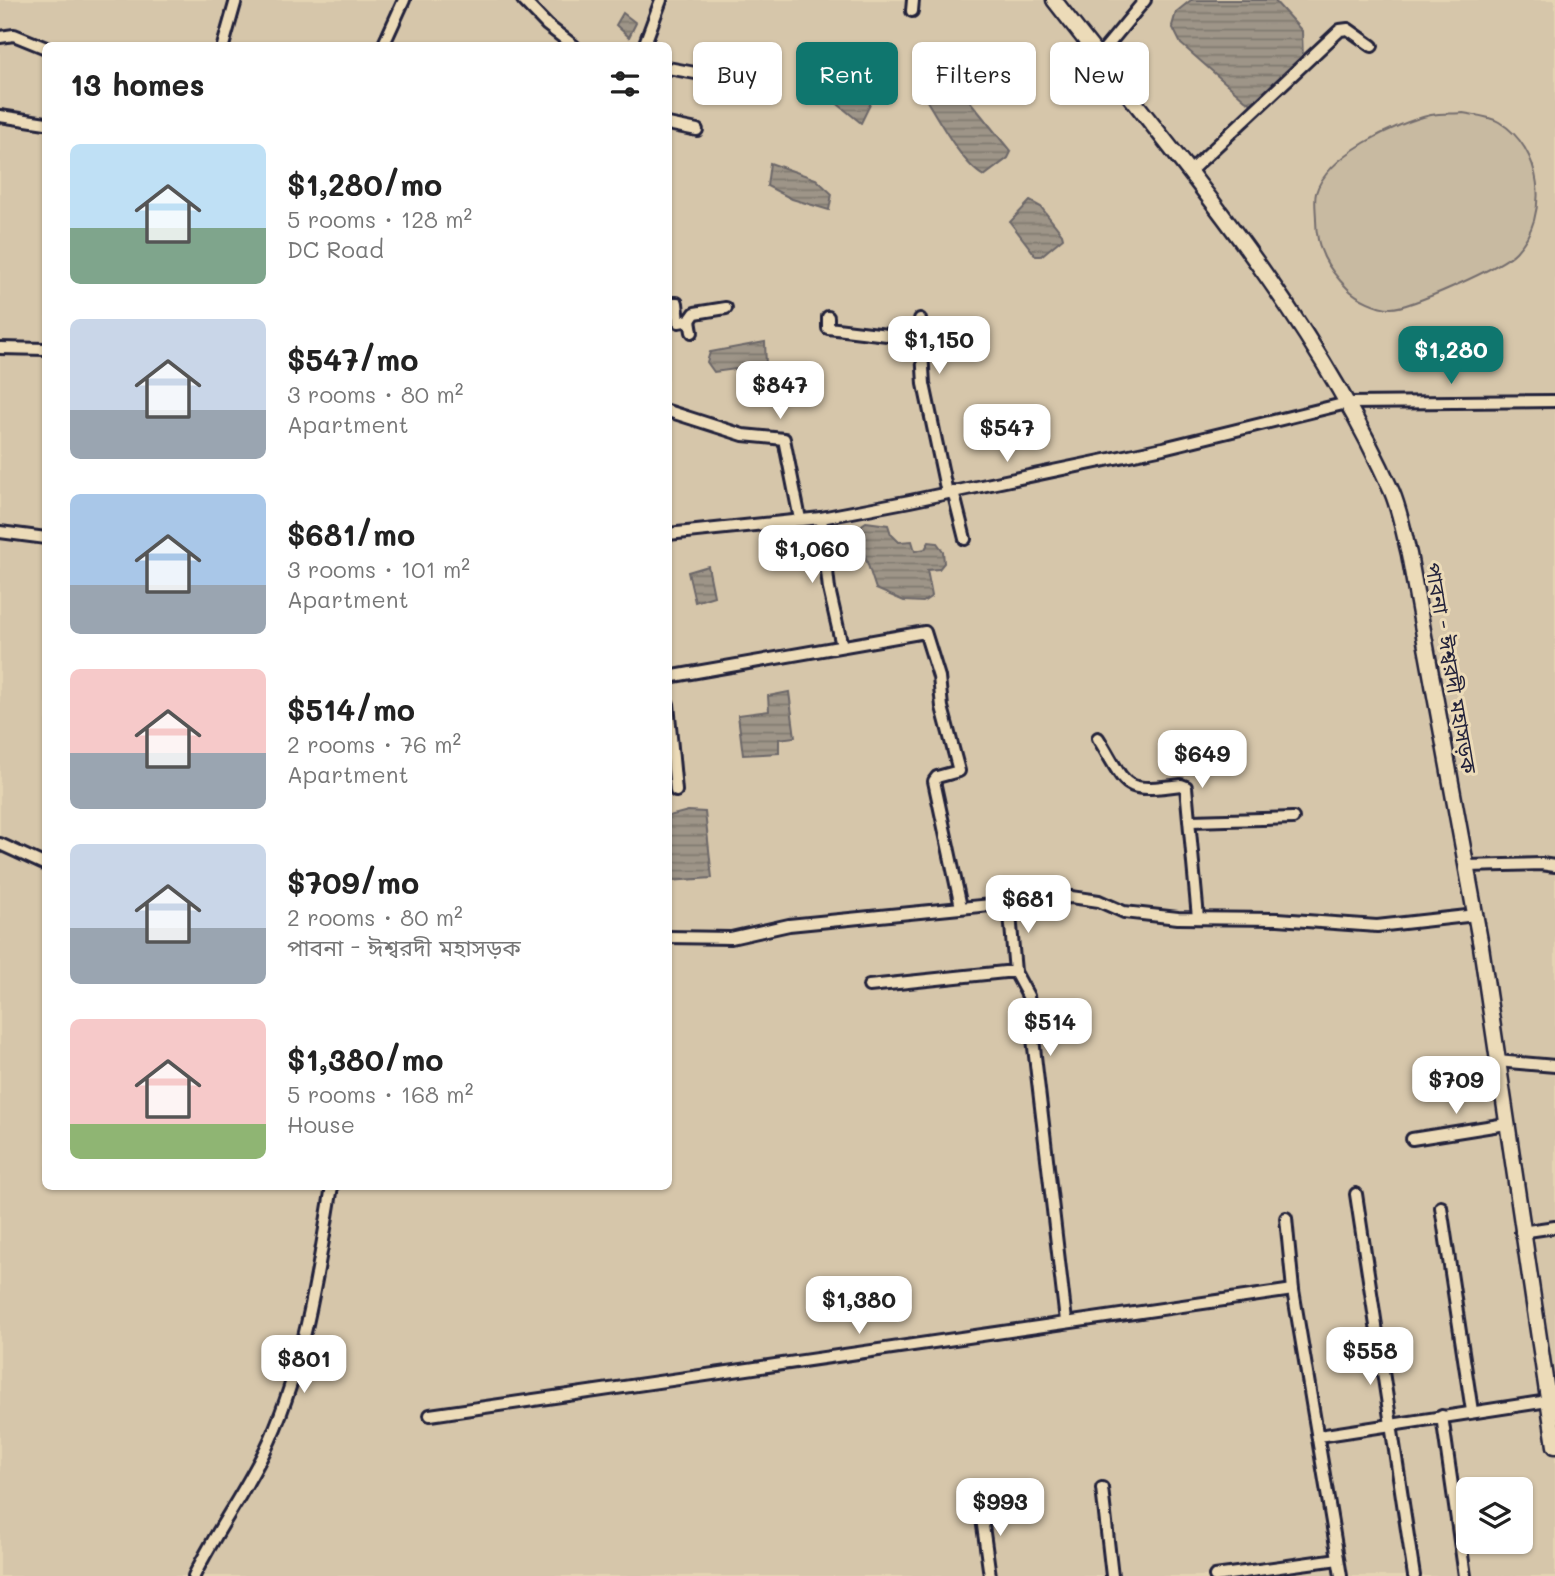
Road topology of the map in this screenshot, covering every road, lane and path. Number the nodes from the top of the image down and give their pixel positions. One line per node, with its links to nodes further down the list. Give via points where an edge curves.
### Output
1 (236, 0): 8 (street)
2 (404, 0): 9 (street)
3 (523, 0): 10 (street)
4 (661, 0): 11 (street)
5 (1054, 0): 12 (main road, পাবনা - ঈশ্বরদী মহাসড়ক)
6 (1145, 0): 13 (street)
7 (0, 37): 14 (street, via 14,35)
8 (224, 42)
9 (385, 42)
10 (569, 42)
11 (645, 42)
12 (1086, 42)
13 (1110, 42)
14 (42, 46)
15 (1372, 47): 23 (street, via 1348,29 1339,30)
16 (672, 69): 17 (street)
17 (693, 73)
18 (1136, 105): 23 (main road, পাবনা - ঈশ্বরদী মহাসড়ক)
19 (0, 116): 20 (street)
20 (42, 121)
21 (672, 125): 22 (street)
22 (697, 130)
23 (1189, 172): 34 (main road, পাবনা - ঈশ্বরদী মহাসড়ক, via 1289,311)
24 (672, 303): 27 (street, via 677,303 679,323)
25 (726, 308): 27 (street, via 695,313)
26 (828, 317): 30 (street, via 828,328)
27 (690, 320): 29 (street)
28 (920, 320): 30 (street)
29 (692, 332)
30 (921, 339): 36 (street, via 930,422)
31 (0, 348): 32 (street)
32 (42, 349)
33 (1555, 401): 34 (street)
34 (1347, 403): 36 (street, via 1163,448); 52 (main road, পাবনা - ঈশ্বরদী মহাসড়ক, via 1393,495 1409,554)
35 (672, 412): 38 (street, via 743,435 784,439)
36 (950, 492): 37 (street); 42 (street)
37 (821, 518): 38 (street); 43 (street, via 829,589)
38 (800, 519): 40 (street)
39 (0, 532): 41 (street)
40 (672, 534)
41 (42, 537)
42 (965, 540)
43 (842, 646): 44 (street); 55 (street, via 927,634 959,771 934,781)
44 (672, 676)
45 (1098, 738): 49 (street, via 1127,785 1136,789 1186,787)
46 (672, 748): 47 (street)
47 (676, 791)
48 (1293, 818): 49 (street)
49 (1191, 821): 57 (street)
50 (0, 844): 51 (street)
51 (42, 863)
52 (1467, 866): 53 (street); 56 (main road, পাবনা - ঈশ্বরদী মহাসড়ক)
53 (1555, 866)
54 (1009, 902): 55 (street); 57 (street, via 1071,897 1099,901 1124,912); 59 (street)
55 (961, 907): 58 (street, via 789,925 731,938)
56 (1476, 915): 57 (street, via 1377,926); 61 (main road, পাবনা - ঈশ্বরদী মহাসড়ক)
57 (1198, 918)
58 (672, 937)
59 (1015, 972): 60 (street); 72 (street, via 1028,996)
60 (869, 986)
61 (1497, 1062): 62 (street); 63 (main road, পাবনা - ঈশ্বরদী মহাসড়ক)
62 (1555, 1066)
63 (1506, 1124): 64 (street); 70 (main road, পাবনা - ঈশ্বরদী মহাসড়ক)
64 (1412, 1139)
65 (331, 1190): 83 (street, via 295,1376 270,1440)
66 (1356, 1194): 77 (street)
67 (1441, 1206): 74 (street)
68 (1286, 1219): 71 (street)
69 (1555, 1227): 70 (street)
70 (1521, 1232): 73 (main road, পাবনা - ঈশ্বরদী মহাসড়ক)
71 (1293, 1290): 72 (street); 78 (street)
72 (1066, 1321): 75 (street)
73 (1548, 1401): 74 (street); 79 (main road, পাবনা - ঈশ্বরদী মহাসড়ক)
74 (1472, 1412): 76 (street)
75 (430, 1415)
76 (1441, 1416): 77 (street); 90 (street)
77 (1391, 1423): 78 (street); 89 (street)
78 (1319, 1436): 82 (street)
79 (1555, 1446)
80 (1102, 1488): 85 (street)
81 (980, 1504): 84 (street)
82 (1338, 1559): 87 (street); 88 (street)
83 (194, 1576)
84 (990, 1576)
85 (1112, 1576)
86 (1215, 1576): 87 (street)
87 (1221, 1576)
88 (1340, 1576)
89 (1415, 1576)
90 (1465, 1576)

